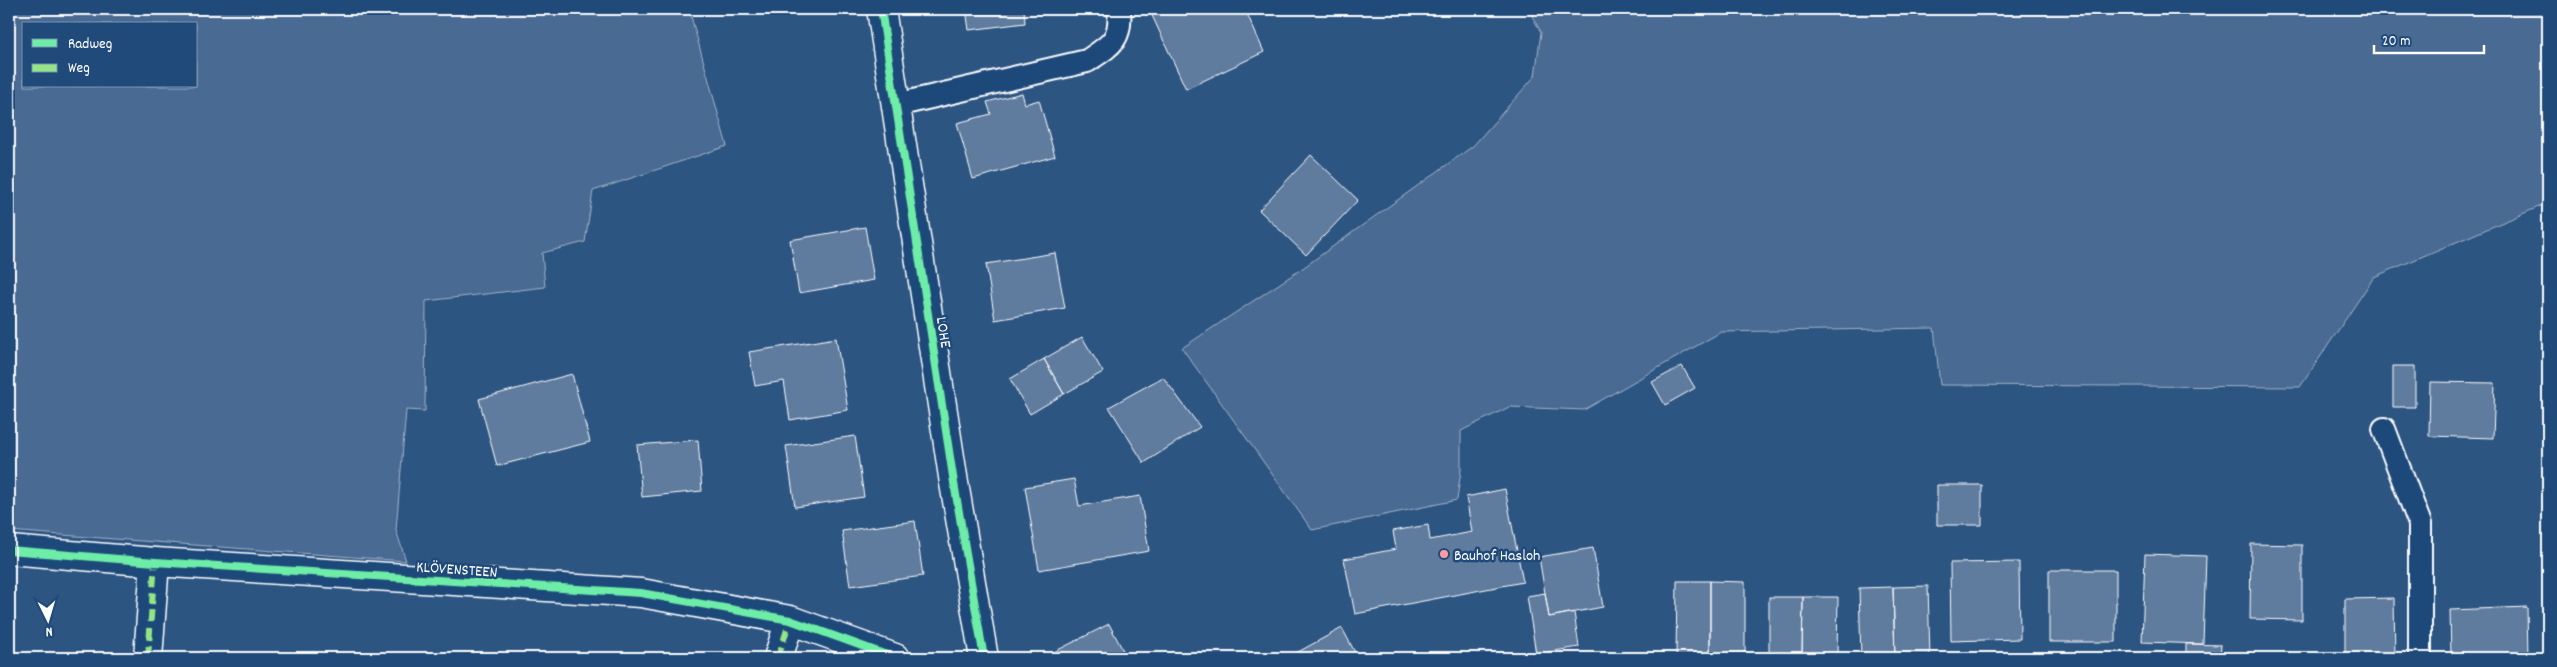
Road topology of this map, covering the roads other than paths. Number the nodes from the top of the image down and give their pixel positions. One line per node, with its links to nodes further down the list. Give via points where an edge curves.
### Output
1 (881, 9): 3 (street, LOHE)
2 (1119, 9): 3 (lane, via 1121,28 1111,46 1087,61)
3 (896, 105): 11 (street, LOHE)
4 (2384, 429): 12 (lane, via 2420,524)
5 (9, 550): 6 (street, KLÖVENSTEEN)
6 (155, 562): 7 (street, KLÖVENSTEEN, via 642,593); 8 (street)
7 (790, 620): 9 (street); 10 (street, KLÖVENSTEEN)
8 (148, 658)
9 (778, 658)
10 (895, 658)
11 (984, 658)
12 (2420, 658)

